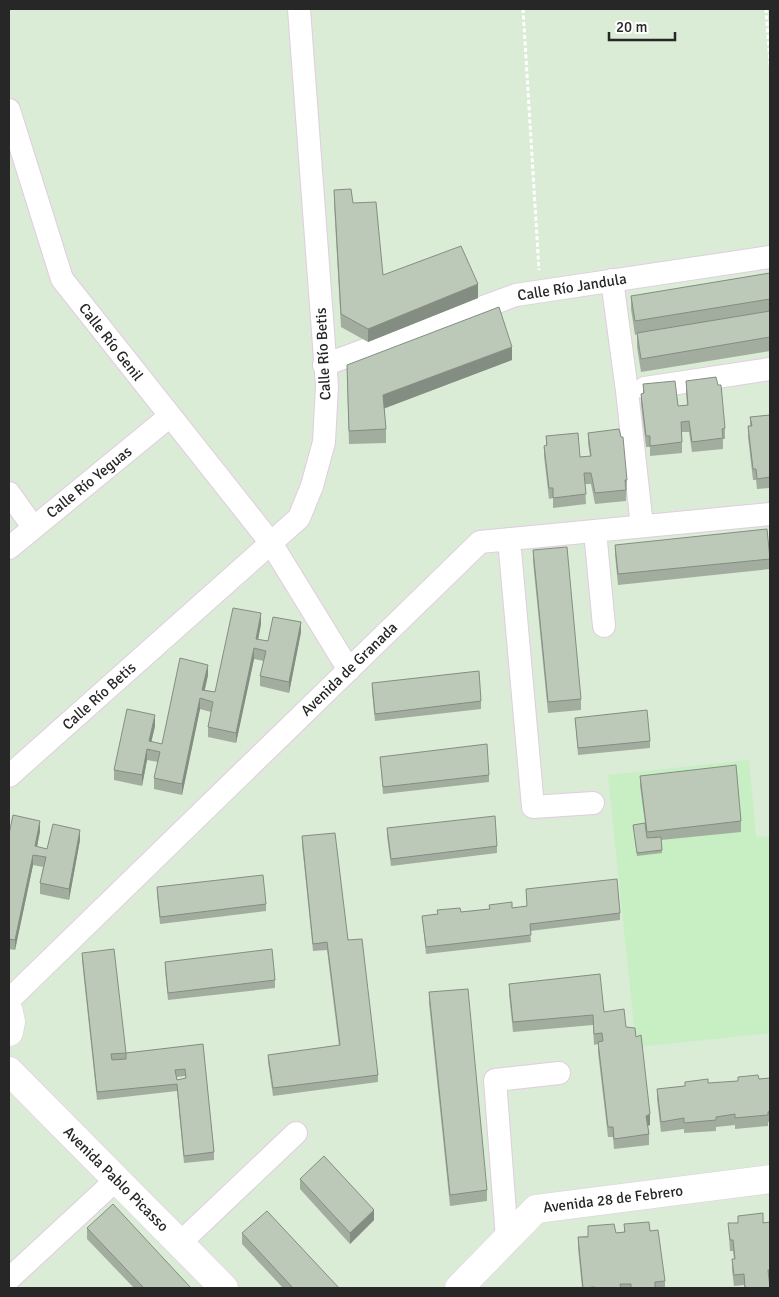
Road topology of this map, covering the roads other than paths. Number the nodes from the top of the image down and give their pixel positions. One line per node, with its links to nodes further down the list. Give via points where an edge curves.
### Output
1 (299, 9): 5 (street, Calle Río Betis)
2 (9, 110): 8 (street, Calle Río Genil, via 62,279)
3 (770, 256): 4 (street, Calle Río Jandula)
4 (612, 280): 5 (street, Calle Río Jandula, via 516,295); 7 (street)
5 (324, 365): 15 (street, Calle Río Betis, via 327,386 324,442 312,486 299,518)
6 (770, 369): 7 (street)
7 (627, 391): 11 (street)
8 (170, 416): 12 (street, Calle Río Yeguas); 15 (street, Calle Río Genil)
9 (9, 493): 12 (street)
10 (770, 514): 11 (street, Avenida de Granada)
11 (642, 526): 13 (street, Avenida de Granada)
12 (34, 527): 16 (street, Calle Río Yeguas)
13 (595, 531): 14 (street, Avenida de Granada); 17 (street)
14 (509, 539): 18 (street, Avenida de Granada, via 480,542); 20 (street, via 533,807)
15 (271, 543): 18 (street, Calle Río Genil); 19 (street, Calle Río Betis)
16 (9, 548)
17 (604, 626)
18 (348, 670): 21 (street, Avenida de Granada)
19 (9, 776)
20 (593, 803)
21 (9, 1000)
22 (9, 1012): 23 (street)
23 (9, 1032)
24 (9, 1070): 28 (street, Avenida Pablo Picasso)
25 (559, 1073): 29 (street, via 495,1080)
26 (296, 1133): 30 (street)
27 (770, 1179): 29 (street, Avenida 28 de Febrero, via 536,1209)
28 (116, 1180): 30 (street, Avenida Pablo Picasso); 31 (street)
29 (507, 1239): 33 (street, Avenida 28 de Febrero)
30 (180, 1243): 32 (street, Avenida Pablo Picasso)
31 (9, 1280)
32 (224, 1288)
33 (459, 1288)

